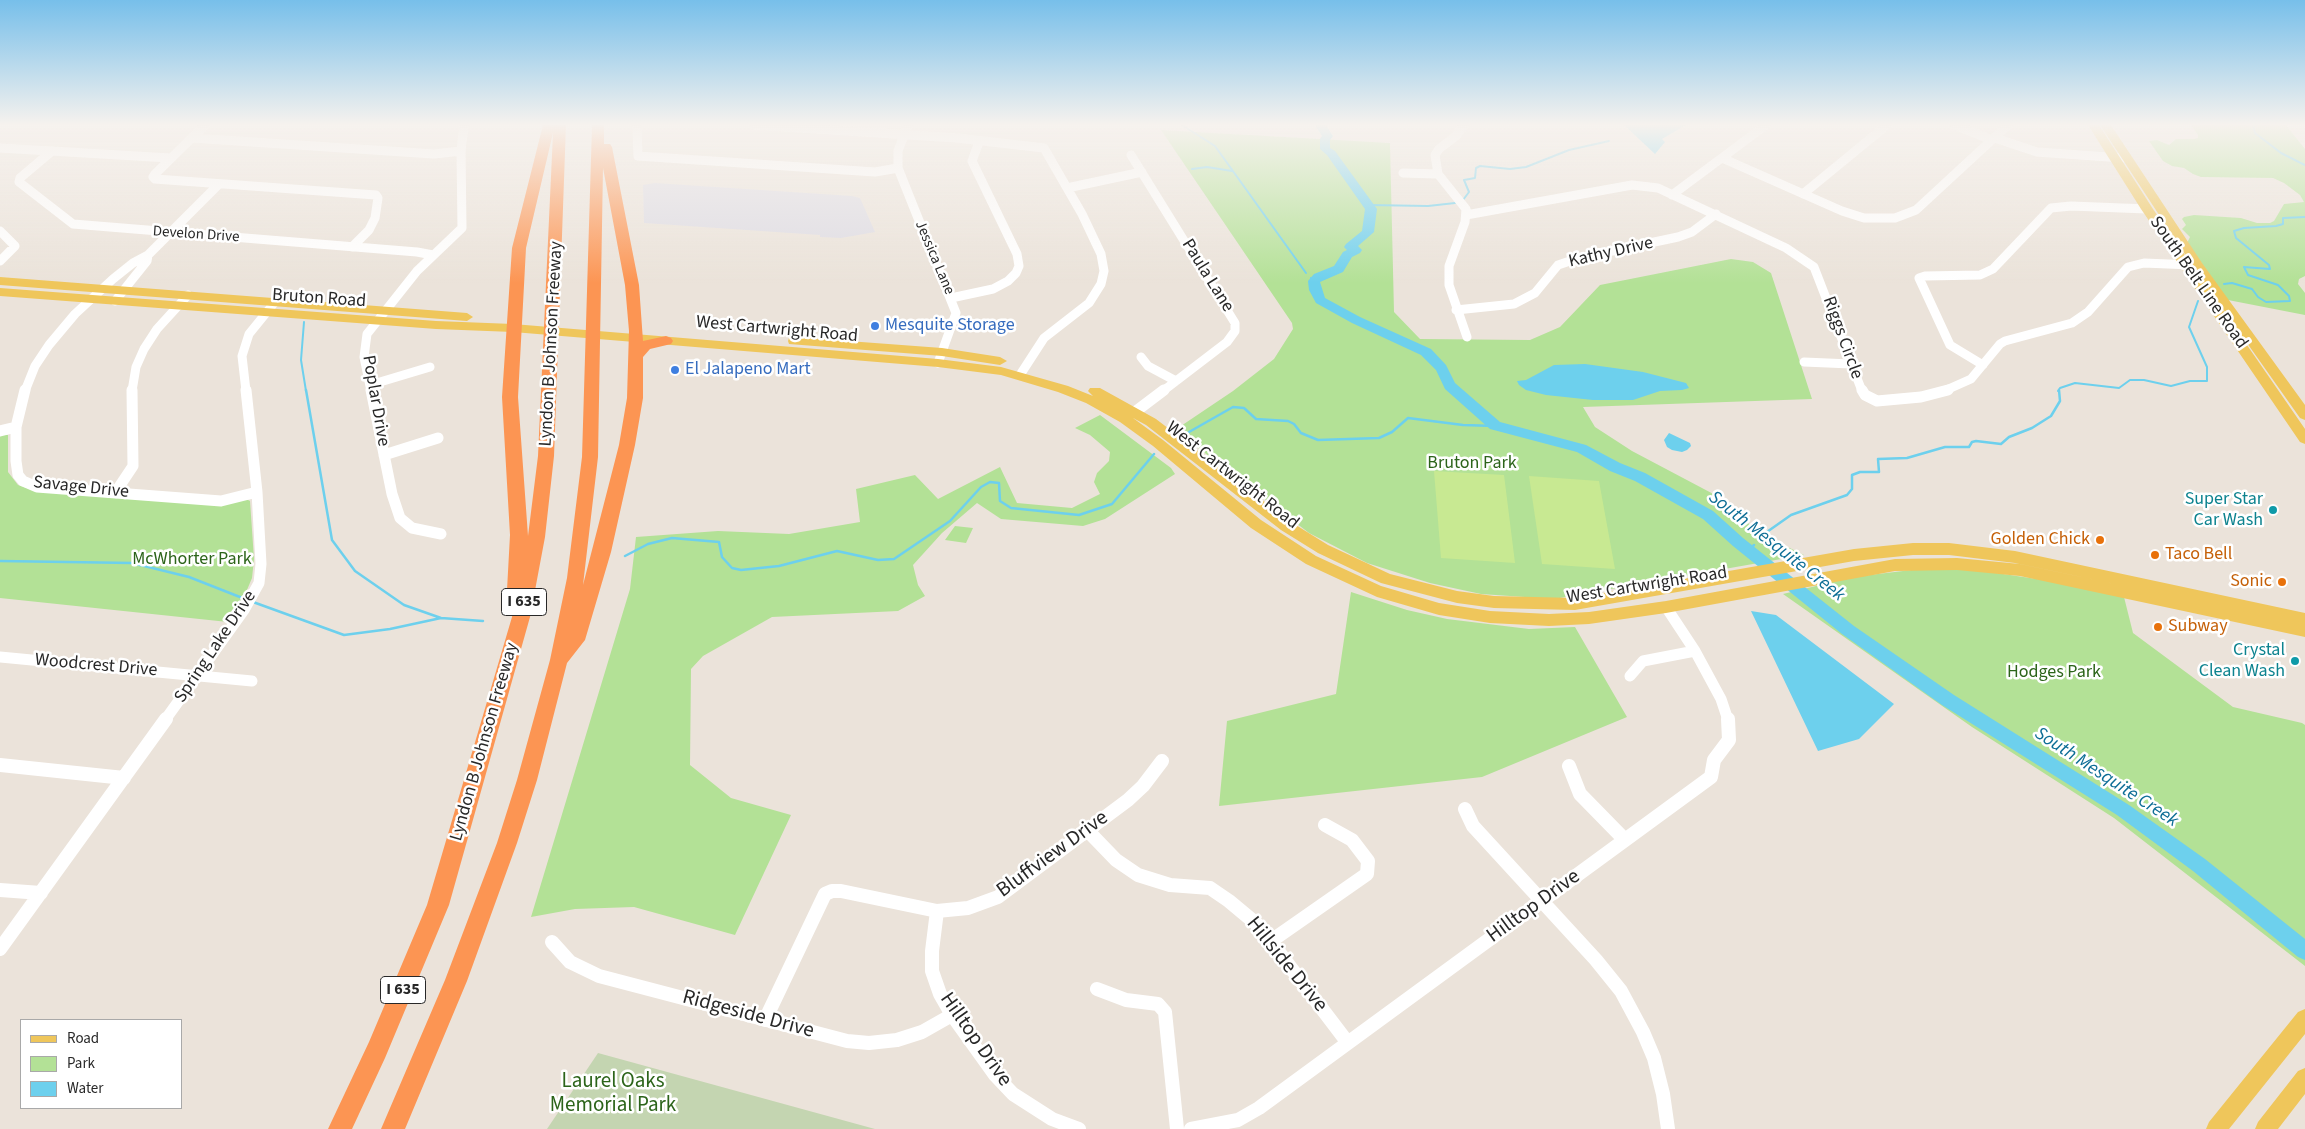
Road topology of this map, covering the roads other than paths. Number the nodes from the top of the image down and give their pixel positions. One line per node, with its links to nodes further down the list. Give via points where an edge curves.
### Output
1 (20, 178): 30 (street, Develon Drive, via 19,182 67,221 80,226)
2 (153, 178): 20 (street)
3 (461, 178): 33 (street, Poplar Drive, via 462,228)
4 (535, 178): 51 (highway, via 521,234)
5 (558, 178): 96 (highway, Lyndon B Johnson Freeway / I 635, via 542,496 521,617)
6 (597, 178): 92 (highway, I 635, via 590,457 582,539)
7 (611, 178): 54 (highway, via 632,285)
8 (902, 178): 42 (street, Jessica Lane)
9 (979, 178): 42 (street, via 1017,254 1019,266 1008,282 993,289)
10 (1061, 178): 21 (street)
11 (1115, 178): 21 (street)
12 (1146, 178): 66 (street, Paula Lane, via 1235,322 1234,331 1226,342)
13 (1441, 178): 28 (street, via 1466,209)
14 (1695, 178): 24 (street)
15 (1766, 178): 25 (street)
16 (1823, 178): 25 (street)
17 (1951, 178): 25 (street, via 1916,210 1902,216 1864,218)
18 (2127, 178): 22 (main road, South Belt Line Road)
19 (2140, 178): 23 (main road, South Belt Line Road)
20 (219, 184): 30 (street); 31 (street, via 376,195 378,198 369,230)
21 (1067, 188): 65 (street, via 1101,254 1102,284 1089,303 1044,338)
22 (2136, 192): 23 (main road); 26 (main road, South Belt Line Road)
23 (2150, 193): 36 (main road, South Belt Line Road)
24 (1672, 194): 27 (street, Riggs Circle); 28 (street, Riggs Circle, via 1658,188 1632,185)
25 (1803, 194)
26 (2147, 208): 35 (main road, South Belt Line Road); 63 (street, via 2051,208 1993,269 1980,275 1919,278 1950,345)
27 (1716, 214): 48 (street, Kathy Drive, via 1692,232 1678,237 1579,258 1558,266 1535,293 1514,304); 62 (street, Riggs Circle, via 1786,248 1814,267)
28 (1466, 216): 48 (street, via 1449,266 1449,285)
29 (0, 231): 34 (street, via 15,246)
30 (171, 233): 31 (street, Develon Drive); 32 (street)
31 (352, 247): 33 (street, Develon Drive)
32 (148, 255): 38 (street, Savage Drive); 39 (street)
33 (433, 255): 47 (street, Poplar Drive)
34 (0, 261)
35 (2186, 264): 36 (street, Riggs Circle); 52 (main road, South Belt Line Road); 63 (street, Riggs Circle, via 2144,263 2128,267 2088,312 2072,323 2004,341)
36 (2198, 266): 53 (main road, South Belt Line Road)
37 (0, 281): 38 (main road, Bruton Road)
38 (102, 289): 39 (main road, Bruton Road); 43 (street, Savage Drive)
39 (125, 290): 41 (main road, Bruton Road); 44 (street)
40 (0, 292): 43 (main road, Bruton Road)
41 (188, 295): 45 (main road, Bruton Road); 46 (street)
42 (951, 298): 60 (street, Jessica Lane, via 956,313)
43 (91, 299): 44 (main road, Bruton Road); 72 (street, Savage Drive, via 60,331 35,366)
44 (115, 301): 46 (main road, Bruton Road)
45 (275, 302): 47 (main road, Bruton Road); 49 (street, Spring Lake Drive)
46 (179, 306): 49 (main road, Bruton Road); 80 (street, via 157,329 136,367 132,389 133,466)
47 (385, 310): 50 (street, Poplar Drive); 51 (main road, Bruton Road)
48 (1456, 310): 55 (street)
49 (266, 312): 50 (main road, Bruton Road); 79 (street, Spring Lake Drive, via 249,334 242,356)
50 (376, 321): 51 (main road, Bruton Road); 67 (street, Poplar Drive, via 365,342 364,356)
51 (522, 326): 54 (main road, Bruton Road); 96 (highway, via 511,433 519,559 512,619)
52 (2231, 331): 53 (main road); 69 (main road, South Belt Line Road)
53 (2247, 332): 68 (main road, South Belt Line Road)
54 (635, 335): 56 (main road, West Cartwright Road); 57 (main road, West Cartwright Road); 58 (highway)
55 (1467, 337)
56 (699, 340): 57 (main road, West Cartwright Road); 60 (main road, West Cartwright Road)
57 (666, 341): 58 (highway, via 645,345)
58 (636, 356): 92 (highway, via 632,420 614,508 576,640)
59 (1141, 357): 66 (street, via 1148,366)
60 (940, 358): 65 (main road, West Cartwright Road, via 1001,371)
61 (1804, 362): 62 (street)
62 (1851, 364): 63 (street, Riggs Circle, via 1862,390 1877,401 1921,397 1947,390 1971,379)
63 (1983, 365)
64 (430, 367): 67 (street)
65 (1022, 371): 70 (main road, West Cartwright Road)
66 (1176, 381): 70 (street, Paula Lane)
67 (370, 385): 76 (street, Poplar Drive)
68 (2301, 403): 69 (street); 71 (main road, South Belt Line Road)
69 (2283, 404): 75 (main road, South Belt Line Road)
70 (1130, 415): 77 (main road, West Cartwright Road); 78 (main road, West Cartwright Road)
71 (2305, 415)
72 (16, 427): 73 (street); 80 (street, Savage Drive, via 16,461 18,475 23,481 37,487)
73 (0, 431)
74 (438, 438): 76 (street)
75 (2305, 439)
76 (384, 456): 81 (street, Poplar Drive, via 400,518 412,528)
77 (1221, 474): 78 (main road); 83 (main road, West Cartwright Road)
78 (1206, 483): 83 (main road, West Cartwright Road, via 1275,538)
79 (257, 492): 80 (street, Savage Drive, via 221,501); 93 (street, Spring Lake Drive, via 261,564 256,589)
80 (115, 493)
81 (441, 534)
82 (2018, 563): 84 (main road, West Cartwright Road, via 1950,549 1913,549 1822,560); 86 (main road, West Cartwright Road); 87 (main road, West Cartwright Road, via 1895,565)
83 (1339, 566): 85 (main road, West Cartwright Road, via 1457,597 1494,602 1575,604); 87 (main road, West Cartwright Road, via 1377,591 1418,604 1490,617 1589,618)
84 (1694, 584): 85 (main road, West Cartwright Road); 87 (main road, via 1693,590 1672,596)
85 (1626, 596): 87 (main road, via 1659,602)
86 (2201, 603): 88 (main road, West Cartwright Road); 89 (main road, West Cartwright Road)
87 (1666, 607): 90 (street, Hilltop Drive)
88 (2305, 619)
89 (2305, 631)
90 (1695, 651): 94 (street, via 1643,661); 104 (street, Hilltop Drive, via 1721,698 1729,723 1730,740 1714,760 1711,777)
91 (0, 657): 93 (street, Woodcrest Drive)
92 (559, 660): 120 (highway, I 635, via 527,780 484,908)
93 (198, 675): 95 (street, Woodcrest Drive); 100 (street, Spring Lake Drive)
94 (1630, 676)
95 (252, 680)
96 (485, 744): 119 (highway, Lyndon B Johnson Freeway / I 635, via 438,905)
97 (1162, 761): 103 (street, Bluffview Drive, via 1144,786)
98 (0, 765): 100 (street)
99 (1569, 766): 104 (street, via 1580,794)
100 (124, 778): 106 (street, Spring Lake Drive)
101 (1465, 809): 107 (street, via 1473,826)
102 (1325, 825): 109 (street, via 1352,840 1368,861 1367,874)
103 (1088, 831): 108 (street, Bluffview Drive, via 998,897 968,908); 109 (street, Hillside Drive, via 1116,860 1138,875 1170,885 1210,888 1259,926)
104 (1625, 840): 107 (street, Hilltop Drive)
105 (0, 890): 106 (street)
106 (41, 893): 111 (street, Spring Lake Drive)
107 (1542, 901): 116 (street, Hilltop Drive); 124 (street, via 1621,991 1654,1058)
108 (937, 911): 113 (street, Hilltop Drive, via 932,971); 115 (street, Bluffview Drive, via 841,891 832,890 825,894)
109 (1270, 940): 116 (street, Hillside Drive)
110 (552, 942): 115 (street, Ridgeside Drive, via 570,962 599,976)
111 (0, 949)
112 (1097, 989): 122 (street, via 1126,1000 1158,1004 1165,1012)
113 (952, 1015): 115 (street, Ridgeside Drive, via 922,1032 897,1040 869,1043 847,1041); 118 (street, Hilltop Drive, via 995,1075)
114 (2305, 1019): 125 (main road)
115 (765, 1020)
116 (1348, 1043): 123 (street, Hilltop Drive, via 1238,1120)
117 (2305, 1078): 126 (main road)
118 (1049, 1124): 121 (street, Hilltop Drive)
119 (340, 1129)
120 (393, 1129)
121 (1079, 1129)
122 (1177, 1129)
123 (1191, 1129)
124 (1668, 1129)
125 (2216, 1129)
126 (2265, 1129)

